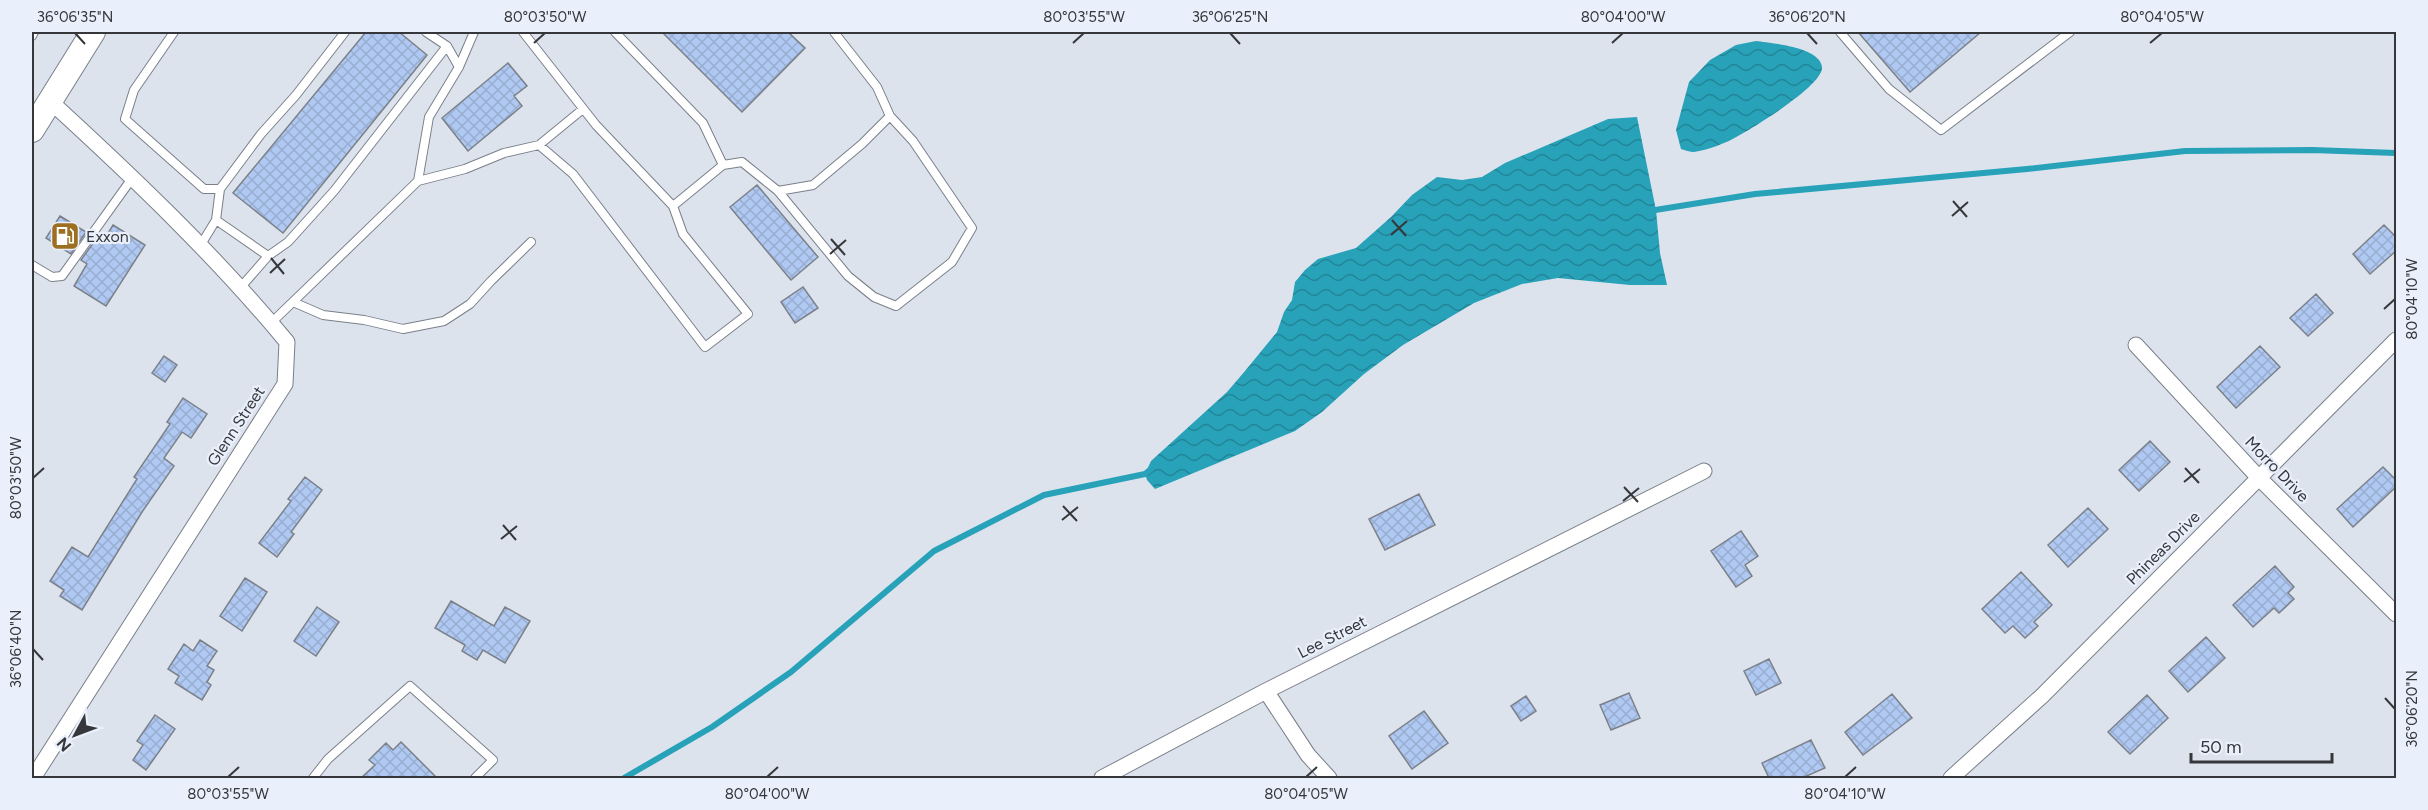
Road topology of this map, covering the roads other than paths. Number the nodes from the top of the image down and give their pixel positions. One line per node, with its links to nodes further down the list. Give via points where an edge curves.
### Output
1 (34, 32): 12 (lane)
2 (93, 32): 15 (main road)
3 (174, 32): 23 (lane, via 134,90 125,118 204,189)
4 (345, 32): 23 (lane)
5 (426, 32): 13 (lane)
6 (474, 32): 14 (lane)
7 (523, 32): 16 (lane)
8 (615, 32): 20 (lane, via 704,123)
9 (834, 32): 17 (lane, via 878,87)
10 (1840, 32): 11 (lane, via 1889,89 1941,130)
11 (2070, 32)
12 (32, 36)
13 (447, 46): 14 (lane); 29 (lane, via 334,191 288,242)
14 (459, 68): 22 (lane, via 429,117)
15 (50, 101): 18 (main road); 21 (street, Glenn Street)
16 (583, 109): 19 (lane); 25 (lane)
17 (890, 116): 24 (lane, via 813,185); 24 (lane, via 914,141 972,228 952,262 896,306 874,297 848,276)
18 (32, 130)
19 (539, 145): 22 (lane); 25 (lane, via 573,174 705,347 748,314 683,234)
20 (723, 165): 24 (lane, via 742,162); 25 (lane)
21 (134, 177): 28 (street, Glenn Street); 30 (lane, via 62,276 52,277)
22 (418, 181): 32 (lane)
23 (220, 189): 26 (lane)
24 (778, 191)
25 (673, 206)
26 (216, 220): 28 (lane); 29 (lane)
27 (531, 242): 32 (lane, via 470,304 444,321 403,329 323,315)
28 (200, 247): 31 (street, Glenn Street)
29 (268, 255): 31 (lane)
30 (32, 265)
31 (241, 287): 33 (street, Glenn Street)
32 (293, 302): 33 (lane)
33 (271, 323): 40 (street, Glenn Street, via 287,342 285,384)
34 (2397, 340): 37 (street, Phineas Drive)
35 (2136, 345): 37 (street, Morro Drive)
36 (1704, 471): 39 (street, Lee Street)
37 (2259, 478): 38 (street, Morro Drive); 45 (street, Phineas Drive, via 2042,696)
38 (2397, 614)
39 (1266, 691): 43 (street, Lee Street); 44 (street, via 1308,755)
40 (33, 778)
41 (314, 778): 42 (lane, via 328,759 410,686 493,760)
42 (476, 778)
43 (1102, 778)
44 (1329, 778)
45 (1951, 778)

